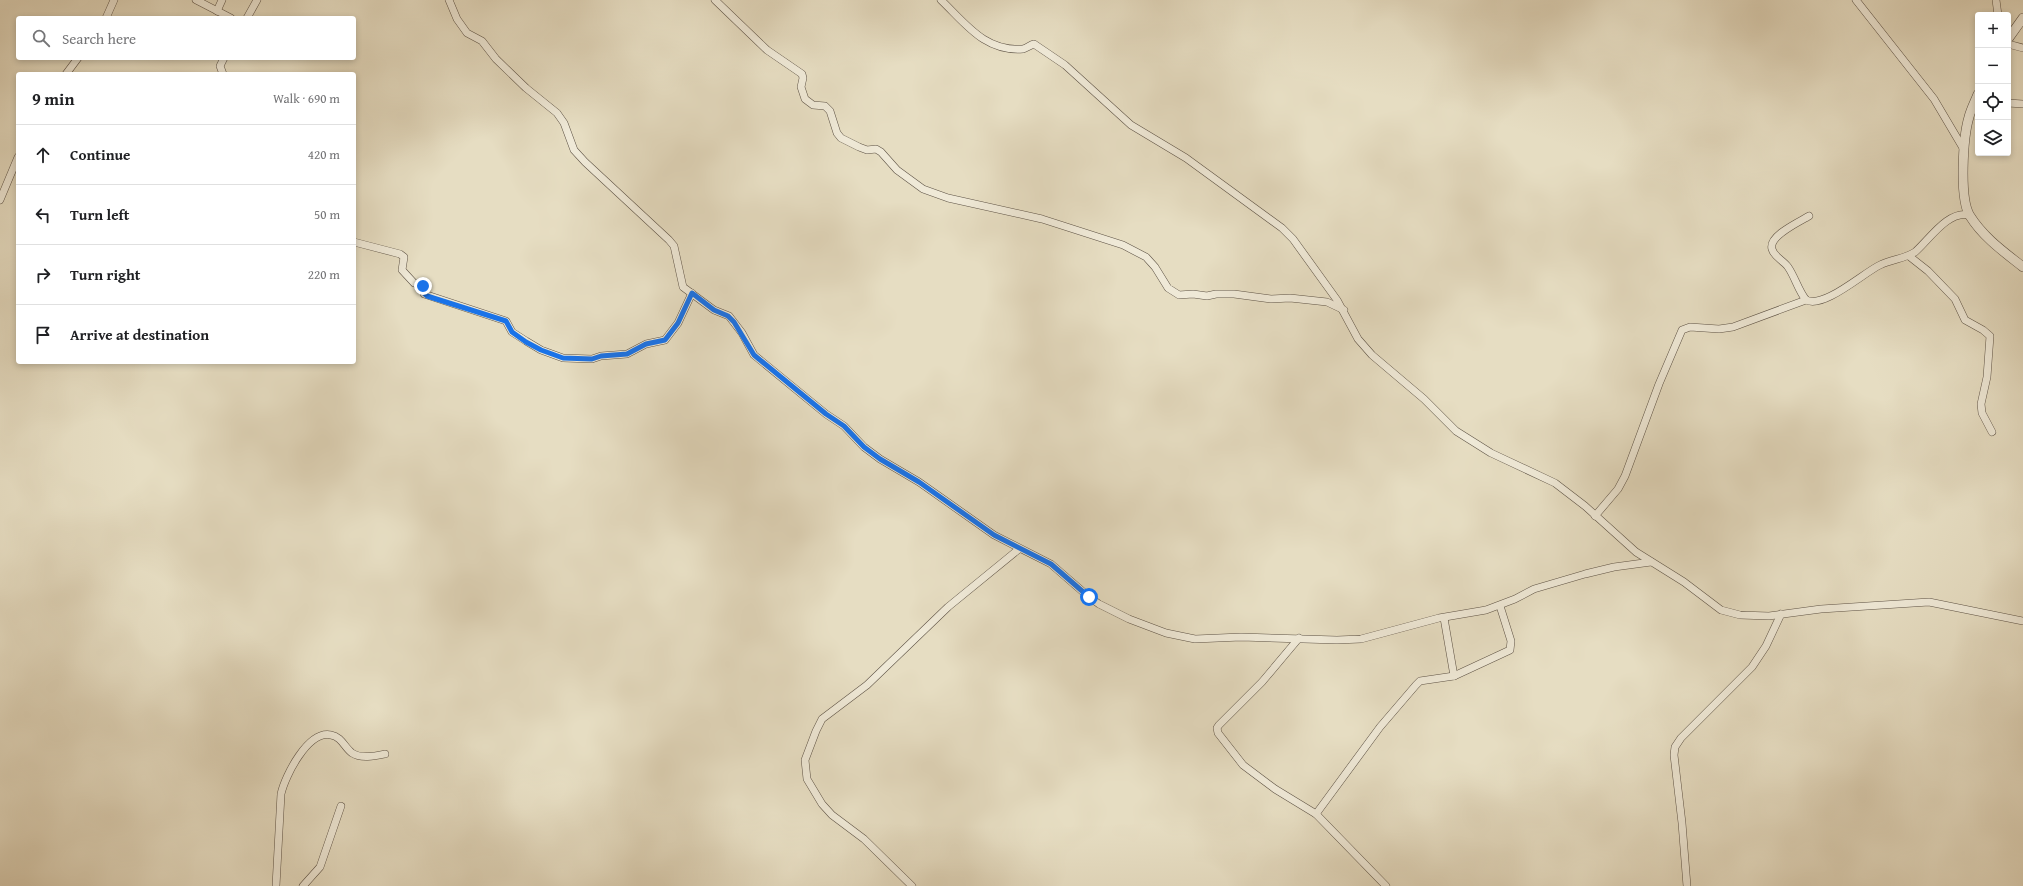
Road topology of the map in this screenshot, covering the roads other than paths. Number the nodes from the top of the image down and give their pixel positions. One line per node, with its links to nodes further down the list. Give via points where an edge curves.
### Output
1 (114, 0): 12 (street)
2 (197, 0): 10 (street)
3 (222, 0): 10 (street)
4 (257, 0): 14 (street)
5 (449, 0): 34 (street, via 457,20 468,33 482,41 496,59 526,88 557,113 564,123 567,137 574,150 584,162 674,246 683,287)
6 (715, 0): 36 (street, via 767,50 802,74 801,87 805,99 813,105 825,106 830,111 841,138 867,150 876,149 897,170 923,189 948,198 1042,219 1123,246 1146,258 1168,288 1179,296 1234,294 1261,299 1290,298 1327,302)
7 (941, 0): 36 (street, via 988,43 1001,48 1023,49 1034,44 1055,57 1126,121 1186,158 1282,228 1293,239)
8 (1856, 0): 26 (street, via 1925,87)
9 (1996, 0): 11 (street)
10 (217, 11): 13 (street)
11 (1998, 12)
12 (107, 16)
13 (227, 16)
14 (248, 16)
15 (2023, 18): 16 (street)
16 (2011, 35)
17 (2011, 45): 18 (street)
18 (2023, 48)
19 (76, 60): 21 (street)
20 (223, 60): 22 (street, via 220,66)
21 (68, 72)
22 (222, 72)
23 (2011, 103): 25 (street)
24 (1975, 104): 26 (street, via 1969,117)
25 (2023, 104)
26 (1963, 148): 29 (street, via 1964,192)
27 (16, 162): 28 (street)
28 (0, 200)
29 (1969, 215): 32 (street, via 1956,215 1948,220); 33 (street, via 1979,230)
30 (1809, 216): 35 (street, via 1775,237 1771,243 1772,250 1788,266)
31 (356, 243): 34 (street, via 404,257 402,270 414,283 423,286 424,294 506,321 512,332 526,342 563,358 592,359 627,354 646,344 665,340 678,323)
32 (1909, 256): 35 (street, via 1881,264 1823,299 1815,302); 37 (street, via 1928,271 1955,299 1965,320 1990,336 1987,377 1981,404 1982,413)
33 (2023, 267)
34 (692, 293): 39 (street, via 714,310 728,316 754,355 844,426 864,447 919,482 980,527)
35 (1806, 300): 38 (street, via 1733,327 1690,327 1682,330 1625,476)
36 (1344, 310): 38 (street, via 1358,339 1372,355 1424,399 1456,431 1491,453 1555,483)
37 (1992, 432)
38 (1595, 516): 40 (street)
39 (1019, 549): 45 (street, via 1051,564 1099,604 1147,627 1195,638); 54 (street, via 948,607 867,685 822,719 805,760 807,779 822,804)
40 (1651, 562): 41 (street, via 1584,574 1534,589); 42 (street, via 1684,582 1721,610 1752,616)
41 (1500, 606): 43 (street); 46 (street, via 1511,641 1510,650)
42 (1781, 614): 44 (street, via 1929,602); 56 (street, via 1766,646 1752,667 1675,747)
43 (1444, 618): 45 (street, via 1360,639); 46 (street)
44 (2023, 621)
45 (1299, 638): 49 (street, via 1262,682 1217,728 1218,733 1243,764 1275,789)
46 (1454, 676): 49 (street, via 1416,685 1383,723)
47 (385, 754): 51 (street, via 362,756 352,753 341,739 326,734 318,737 300,756 284,781 281,794)
48 (341, 806): 50 (street, via 320,867)
49 (1316, 814): 55 (street)
50 (314, 874): 52 (street); 53 (street)
51 (276, 886)
52 (303, 886)
53 (312, 886)
54 (912, 886)
55 (1386, 886)
56 (1686, 886)

